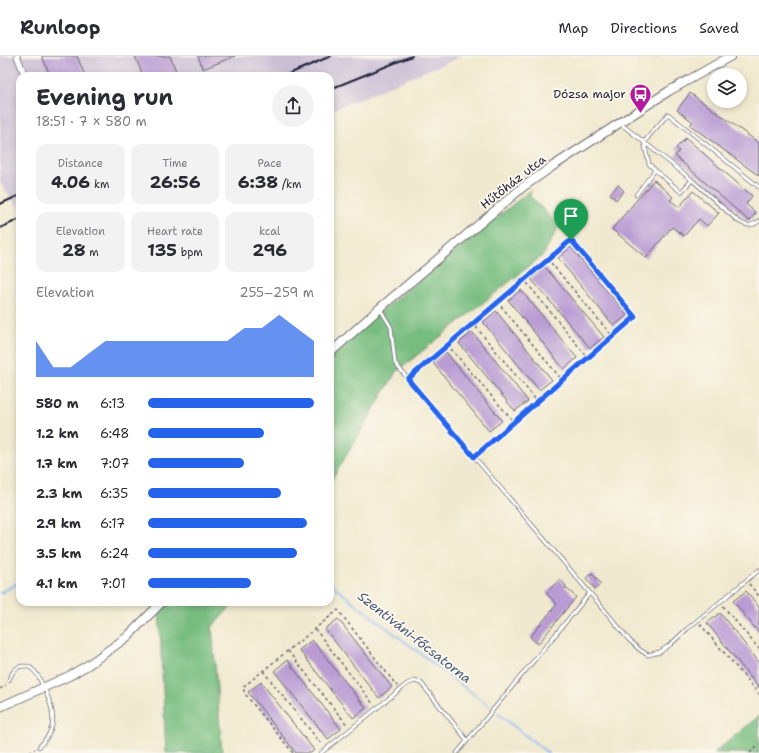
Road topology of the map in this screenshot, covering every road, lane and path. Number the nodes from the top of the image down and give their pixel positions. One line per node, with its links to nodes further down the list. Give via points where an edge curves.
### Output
1 (17, 56): 3 (street)
2 (731, 56): 4 (street, Hűtőház utca)
3 (23, 72)
4 (619, 123): 5 (lane); 15 (street, Hűtőház utca, via 524,187)
5 (644, 142): 6 (lane, via 649,164); 7 (lane); 8 (lane, via 668,114)
6 (656, 170): 7 (lane, via 681,192); 9 (lane)
7 (692, 180): 10 (lane, via 746,226)
8 (759, 187)
9 (636, 195)
10 (759, 221)
11 (571, 240): 12 (lane); 17 (path, via 635,317)
12 (548, 259): 13 (lane); 17 (path)
13 (524, 280): 14 (lane); 20 (path)
14 (498, 302): 16 (lane); 22 (path)
15 (380, 308): 19 (street, Hűtőház utca); 21 (lane, via 391,327 395,363)
16 (473, 323): 18 (lane); 23 (path)
17 (612, 337): 20 (path)
18 (448, 345): 21 (lane); 24 (path)
19 (334, 349)
20 (588, 358): 22 (path)
21 (408, 379): 25 (lane)
22 (562, 380): 23 (path)
23 (538, 401): 24 (path)
24 (514, 422): 25 (path)
25 (474, 457): 28 (lane)
26 (759, 570): 27 (lane)
27 (746, 581): 29 (path); 30 (lane)
28 (590, 593): 32 (lane, via 629,640 648,655 660,652); 45 (lane)
29 (759, 596)
30 (720, 602): 32 (lane); 34 (path)
31 (158, 606): 38 (street, via 127,637 69,676)
32 (698, 621): 41 (path)
33 (315, 629): 35 (path); 40 (path, via 338,610); 43 (path)
34 (759, 649)
35 (288, 650): 36 (path); 44 (path)
36 (262, 671): 48 (path); 49 (path, via 243,687 245,694)
37 (9, 680): 38 (lane, via 15,668 26,666 36,672); 39 (path)
38 (44, 687): 42 (street); 47 (lane, via 53,719 49,733)
39 (0, 689)
40 (399, 690): 43 (lane); 45 (lane, via 414,681 421,683)
41 (759, 694)
42 (0, 707)
43 (376, 708): 44 (lane)
44 (350, 729): 48 (lane)
45 (467, 740): 51 (lane)
46 (759, 745): 52 (path)
47 (39, 747)
48 (326, 749): 50 (lane)
49 (293, 753)
50 (320, 753)
51 (457, 753)
52 (750, 753)

